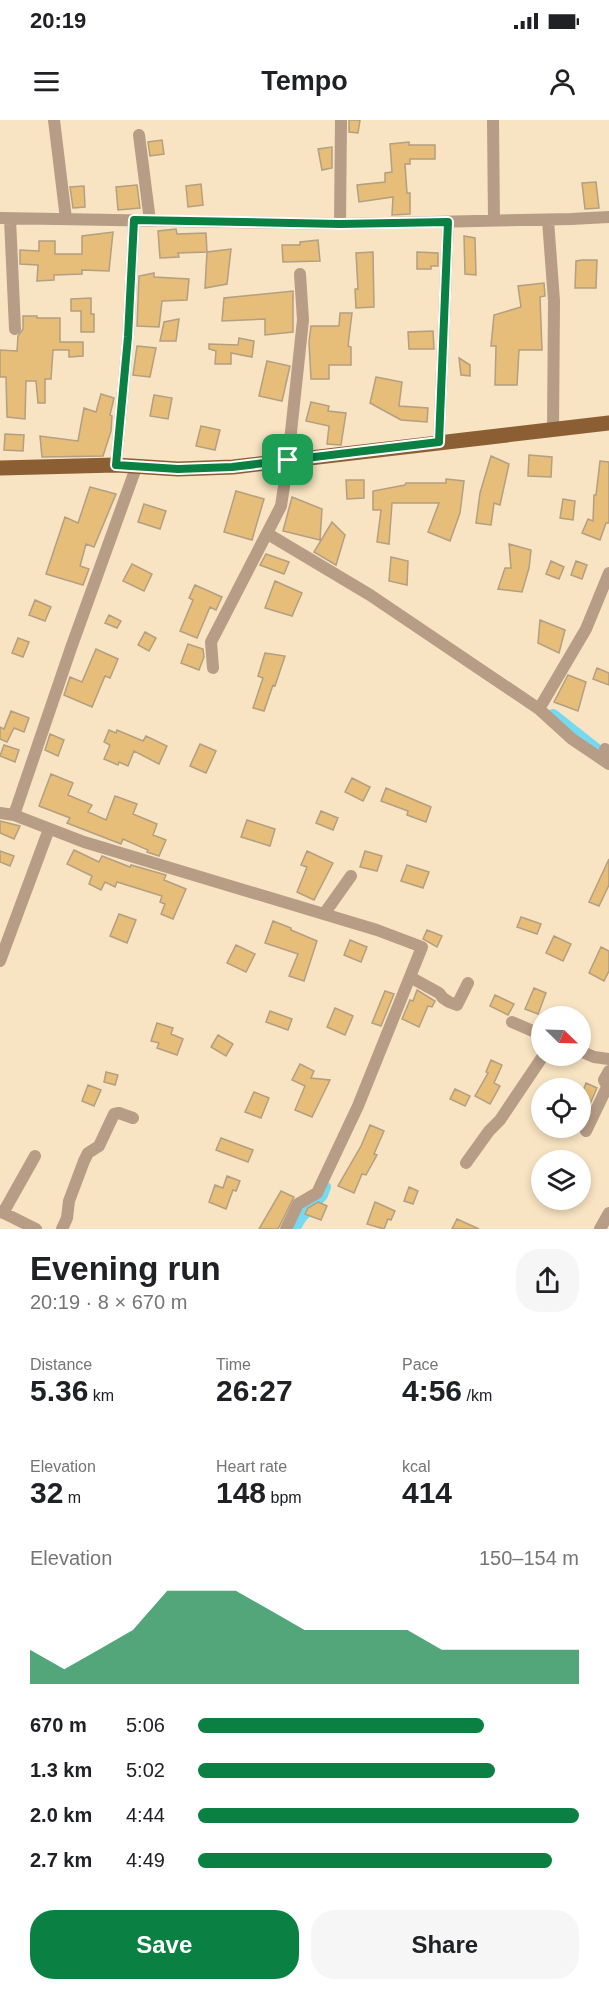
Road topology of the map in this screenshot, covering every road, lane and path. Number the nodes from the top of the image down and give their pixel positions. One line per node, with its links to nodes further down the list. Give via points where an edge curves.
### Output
1 (54, 120): 7 (street)
2 (341, 120): 13 (street)
3 (493, 120): 11 (street)
4 (139, 135): 10 (street)
5 (609, 217): 9 (street)
6 (5, 218): 7 (street); 15 (street)
7 (66, 219): 8 (street)
8 (134, 220): 10 (street); 20 (street)
9 (548, 220): 11 (street); 17 (street, via 554,301)
10 (150, 221): 13 (street)
11 (494, 221): 12 (street)
12 (448, 222): 13 (street); 18 (street)
13 (340, 224)
14 (300, 274): 19 (street, via 303,320)
15 (15, 329)
16 (609, 423): 17 (main road)
17 (553, 430): 18 (main road)
18 (439, 442): 19 (main road)
19 (288, 460): 21 (main road, via 209,468); 23 (street, via 281,506)
20 (116, 465): 21 (main road); 22 (main road)
21 (137, 465): 29 (street)
22 (0, 468)
23 (268, 534): 25 (street, via 211,642); 26 (street, via 370,595)
24 (609, 573): 26 (street, via 586,629)
25 (213, 668)
26 (539, 709): 27 (street, via 572,739)
27 (609, 764)
28 (0, 813): 29 (street)
29 (14, 815): 30 (street)
30 (49, 828): 32 (street); 33 (street)
31 (351, 876): 32 (street)
32 (324, 914): 34 (street, via 423,947)
33 (0, 961)
34 (410, 977): 35 (street, via 457,1005); 51 (street, via 358,1106 317,1194 298,1204)
35 (468, 983)
36 (512, 1022): 37 (street)
37 (531, 1030)
38 (591, 1056): 39 (street)
39 (609, 1059)
40 (536, 1066): 46 (street)
41 (609, 1071): 42 (street, via 604,1080)
42 (608, 1089): 44 (street)
43 (133, 1118): 50 (street, via 114,1114 99,1146 88,1153)
44 (591, 1121)
45 (35, 1156): 47 (street)
46 (466, 1163)
47 (1, 1212): 49 (street)
48 (609, 1213): 52 (street)
49 (36, 1229)
50 (62, 1229)
51 (286, 1229)
52 (600, 1229)

